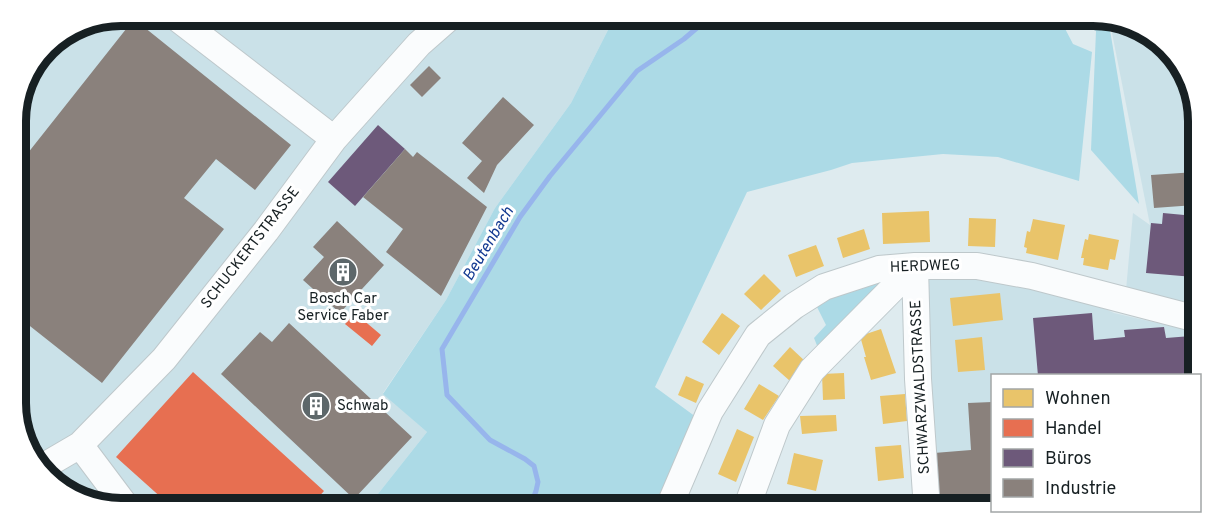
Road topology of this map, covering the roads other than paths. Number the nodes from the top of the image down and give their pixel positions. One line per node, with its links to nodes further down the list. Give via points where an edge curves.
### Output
1 (186, 25): 3 (street)
2 (441, 25): 3 (street, SCHUCKERTSTRASSE)
3 (334, 139): 6 (street, SCHUCKERTSTRASSE, via 164,359)
4 (915, 266): 5 (street, HERDWEG, via 977,266 1032,276); 9 (street, HERDWEG, via 879,269 824,287 758,335 710,411); 10 (street, via 812,370 777,425); 11 (street, SCHWARZWALDSTRASSE)
5 (1187, 316)
6 (80, 445): 7 (street, SCHUCKERTSTRASSE); 8 (street)
7 (47, 464)
8 (120, 498)
9 (673, 498)
10 (750, 498)
11 (926, 498)

